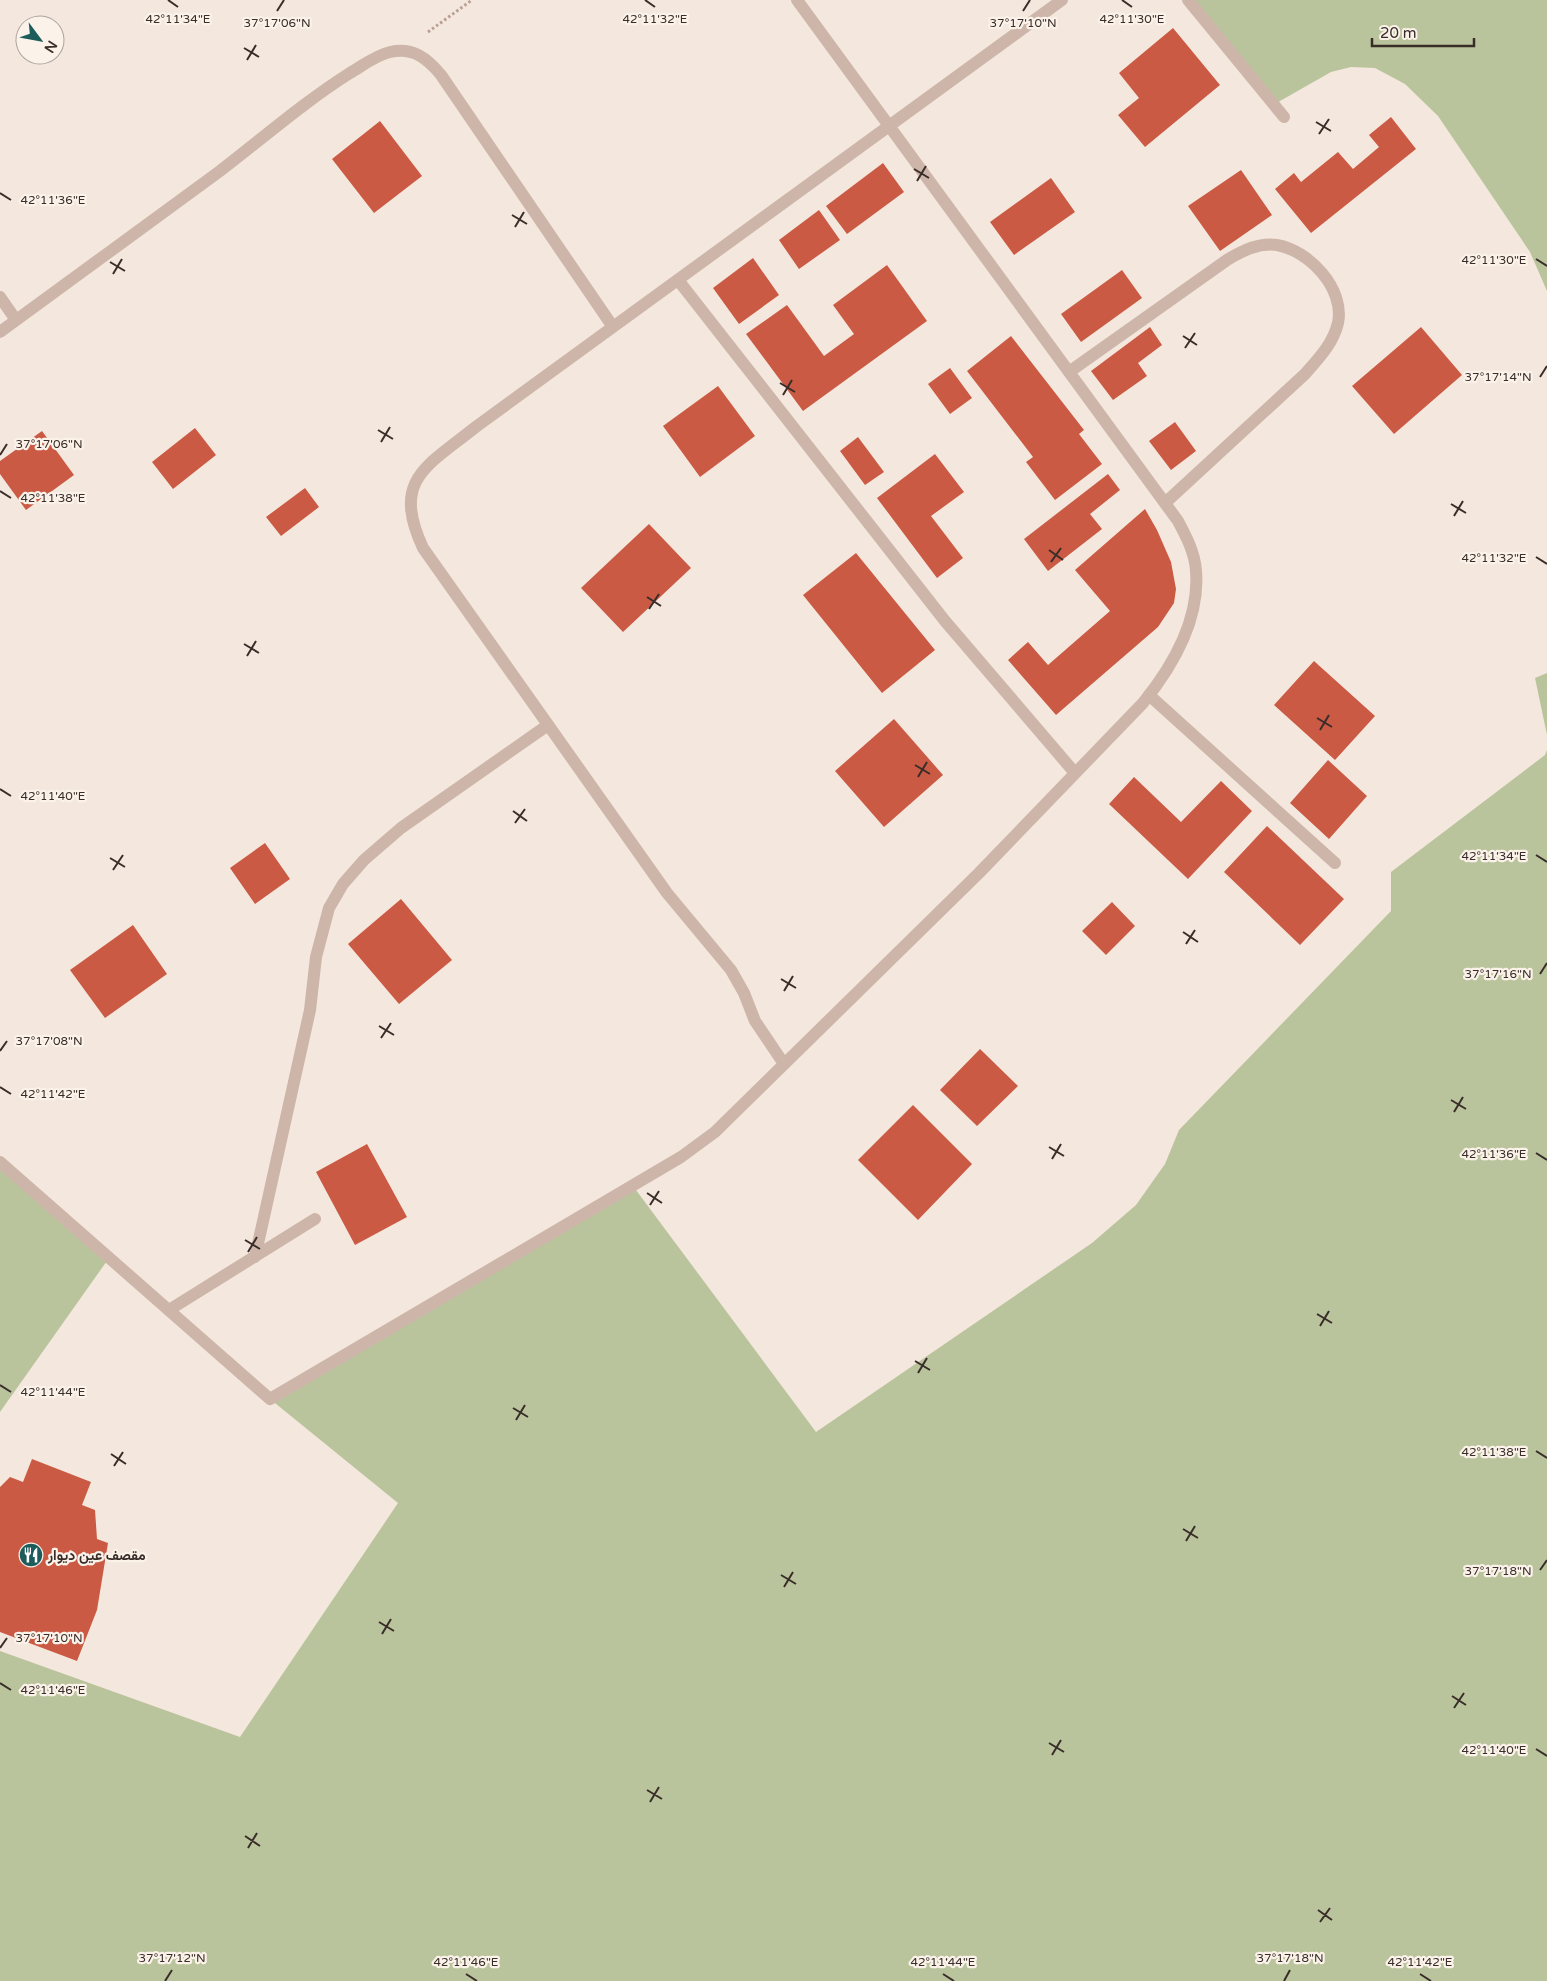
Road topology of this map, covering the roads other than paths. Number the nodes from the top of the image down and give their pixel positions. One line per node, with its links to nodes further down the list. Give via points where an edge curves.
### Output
1 (797, 0): 5 (street)
2 (1062, 0): 5 (street)
3 (1188, 0): 4 (street)
4 (1284, 117)
5 (888, 126): 6 (street); 11 (street)
6 (678, 280): 9 (street); 15 (street, via 945,622)
7 (0, 297): 8 (street)
8 (16, 320): 9 (street, via 220,171 327,88 365,63 404,50 430,62 441,75); 10 (street)
9 (614, 327): 14 (street, via 433,461 420,474 411,491 411,519 423,548)
10 (0, 332)
11 (1069, 372): 12 (street); 12 (street, via 1227,260 1254,247 1274,245 1287,249 1309,262 1327,280 1337,299 1338,321 1322,355)
12 (1165, 503): 13 (street, via 1190,544 1196,570 1195,598 1190,624 1176,654)
13 (1149, 695): 15 (street); 16 (street)
14 (548, 726): 17 (street, via 667,893 731,970 755,1020); 20 (street, via 401,828 364,860 343,884 329,908 320,938 310,1010 290,1106)
15 (1075, 773): 17 (street, via 979,873)
16 (1335, 863)
17 (784, 1064): 21 (street, via 715,1132 681,1157 270,1399)
18 (0, 1162): 21 (street)
19 (315, 1220): 20 (street)
20 (254, 1257): 21 (street)
21 (169, 1310)

